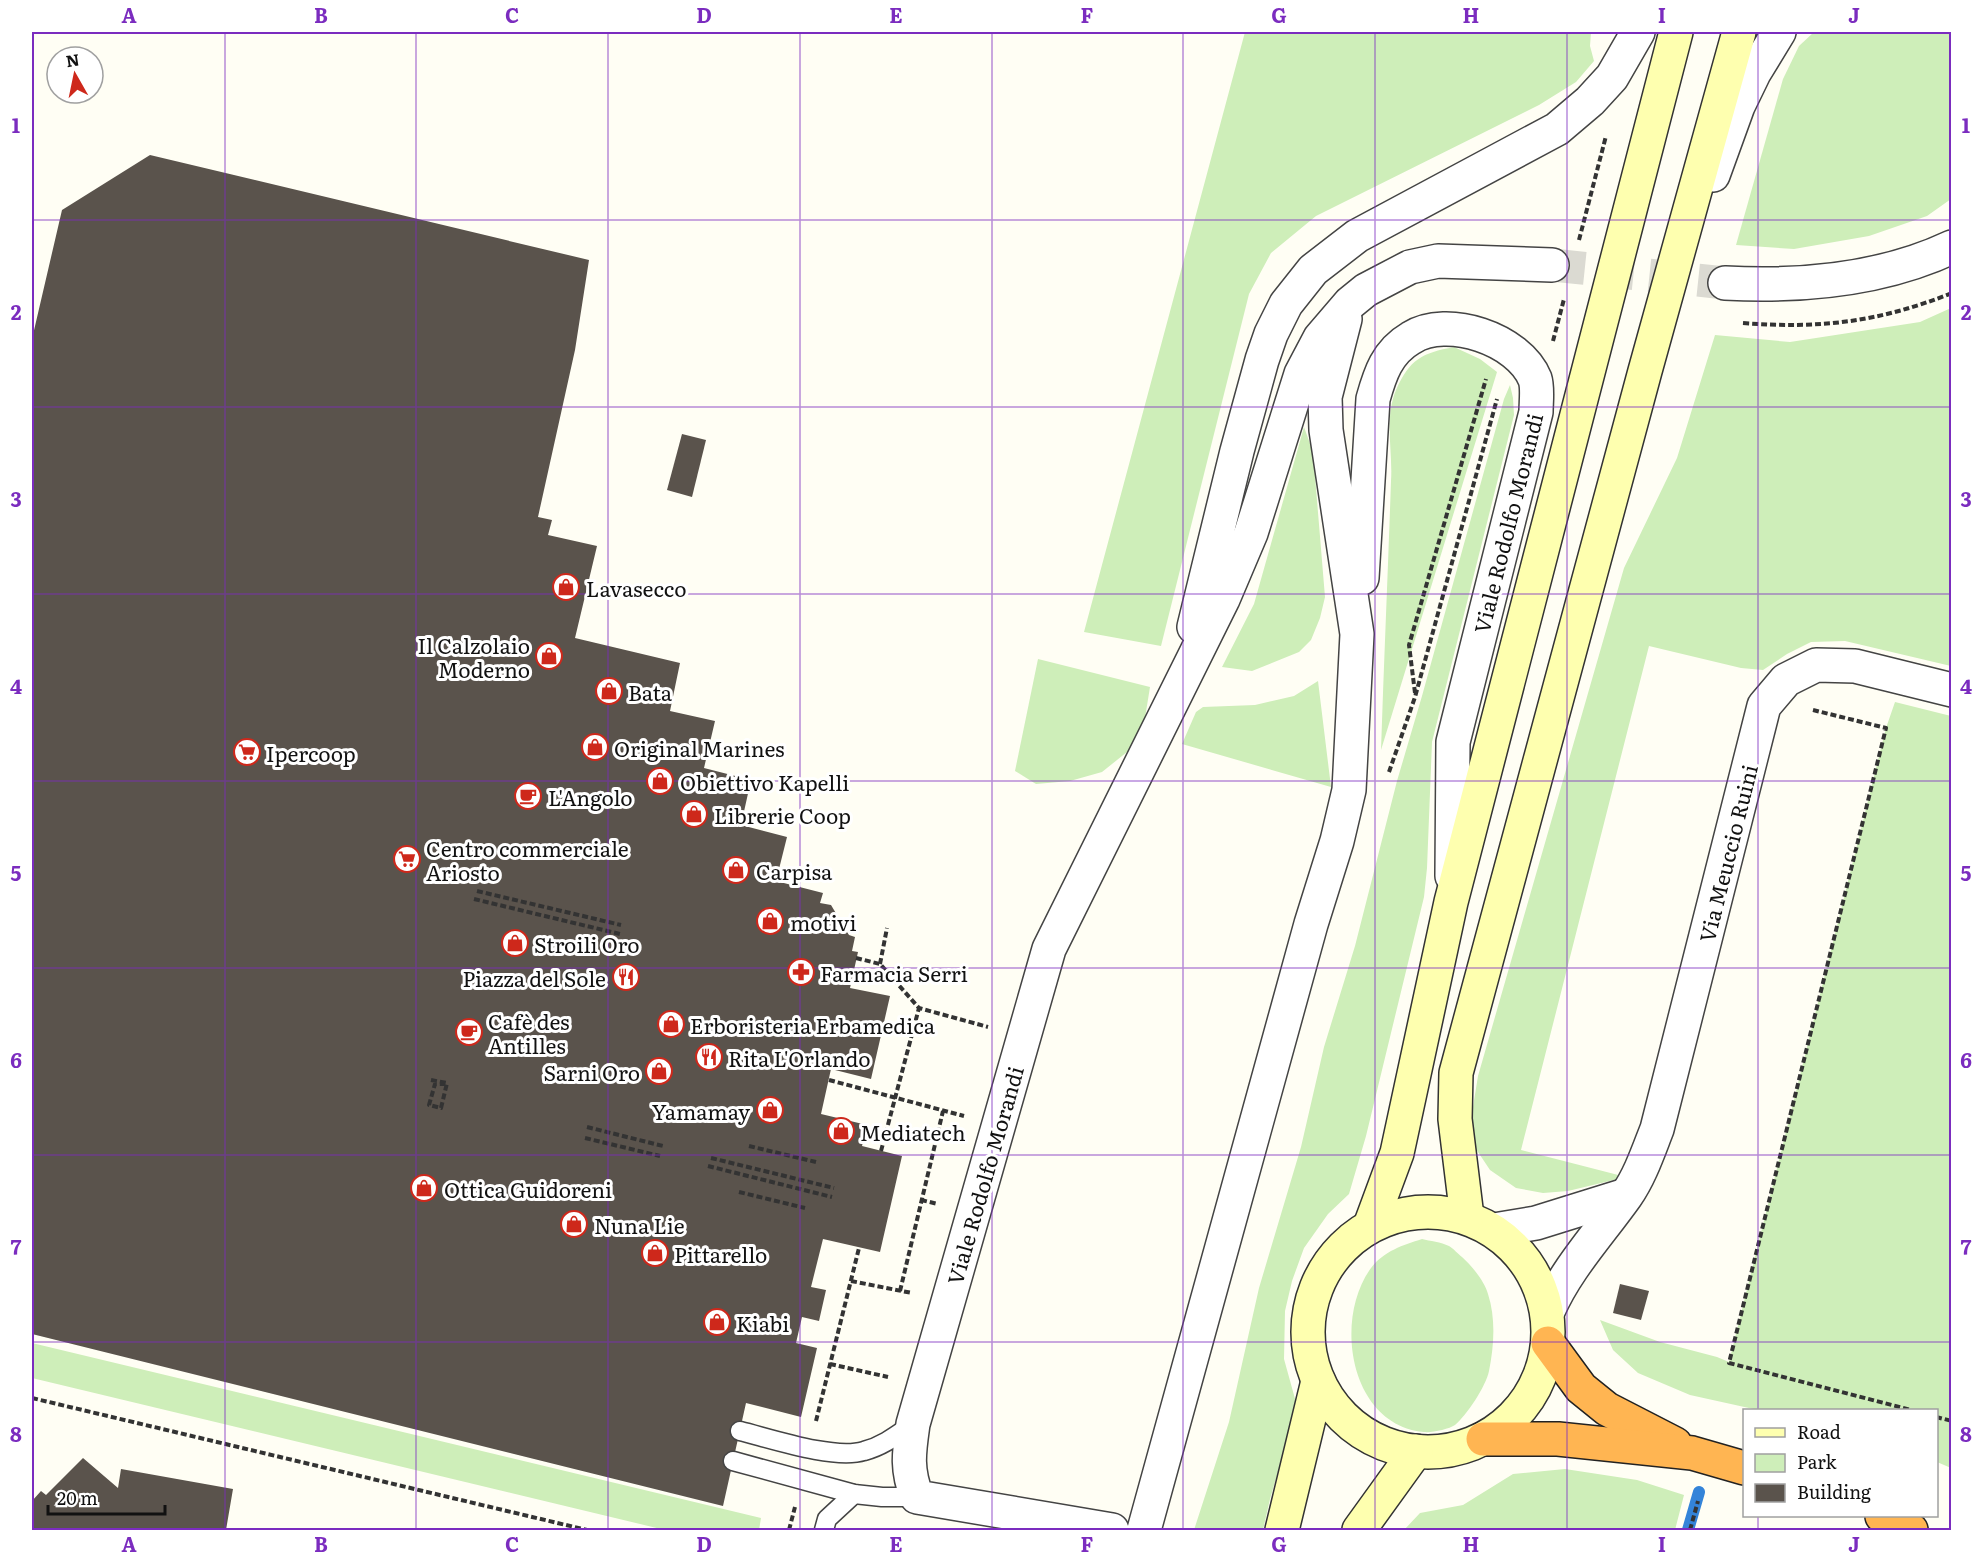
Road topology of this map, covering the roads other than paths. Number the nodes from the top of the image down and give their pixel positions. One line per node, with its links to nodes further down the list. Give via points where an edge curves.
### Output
1 (1638, 32): 11 (street, Viale Rodolfo Morandi, via 1611,77 1557,129 1357,236 1313,270 1286,304 1259,371)
2 (1676, 32): 13 (street, Viale Rodolfo Morandi)
3 (1739, 32): 9 (street)
4 (1779, 32): 9 (street, via 1738,106)
5 (1952, 247): 7 (street, via 1876,273 1762,285)
6 (1552, 265): 8 (street, Viale Rodolfo Morandi, via 1438,261 1410,267)
7 (1725, 283)
8 (1350, 303): 10 (street, Viale Rodolfo Morandi, via 1325,397 1326,430); 11 (street, Viale Rodolfo Morandi, via 1320,338 1301,374 1251,532 1223,600)
9 (1663, 309): 15 (street, via 1456,1073 1459,1167)
10 (1357, 634): 13 (street, Viale Rodolfo Morandi, via 1372,399 1381,371 1393,352 1412,337 1435,329 1486,336 1511,350 1535,380 1536,412 1453,742); 32 (street, Viale Rodolfo Morandi, via 1349,790 1337,841)
11 (1180, 684): 20 (street, Viale Rodolfo Morandi, via 1049,949)
12 (1952, 690): 14 (street, Via Meuccio Ruini, via 1855,666 1816,665 1786,680 1764,706 1657,1129)
13 (1451, 902): 16 (street, Viale Rodolfo Morandi, via 1397,1153)
14 (1626, 1195): 15 (street, via 1536,1223); 17 (street, Via Meuccio Ruini, via 1556,1292)
15 (1480, 1224): 16 (street, via 1443,1212 1418,1212 1393,1216); 17 (street, via 1519,1252 1537,1279)
16 (1370, 1226): 19 (street, via 1346,1244 1326,1267 1314,1294 1307,1323 1309,1353)
17 (1548, 1311): 18 (street)
18 (1548, 1343): 22 (street, via 1542,1373 1528,1400 1508,1422); 24 (highway, via 1581,1388 1607,1409)
19 (1318, 1381): 23 (street, via 1335,1408 1357,1430 1385,1444); 33 (street)
20 (913, 1424): 21 (lane, via 888,1442 863,1452 833,1453); 28 (street, Viale Rodolfo Morandi, via 908,1463)
21 (740, 1431)
22 (1483, 1440): 23 (street, via 1439,1452); 24 (highway, via 1558,1439)
23 (1416, 1451): 34 (street)
24 (1692, 1453): 26 (highway)
25 (733, 1461): 27 (lane)
26 (1743, 1468)
27 (854, 1494): 28 (lane); 30 (lane, via 827,1519)
28 (917, 1497): 31 (street)
29 (1886, 1517): 35 (highway)
30 (824, 1530)
31 (1112, 1530)
32 (1144, 1530)
33 (1282, 1530)
34 (1359, 1530)
35 (1911, 1530)

